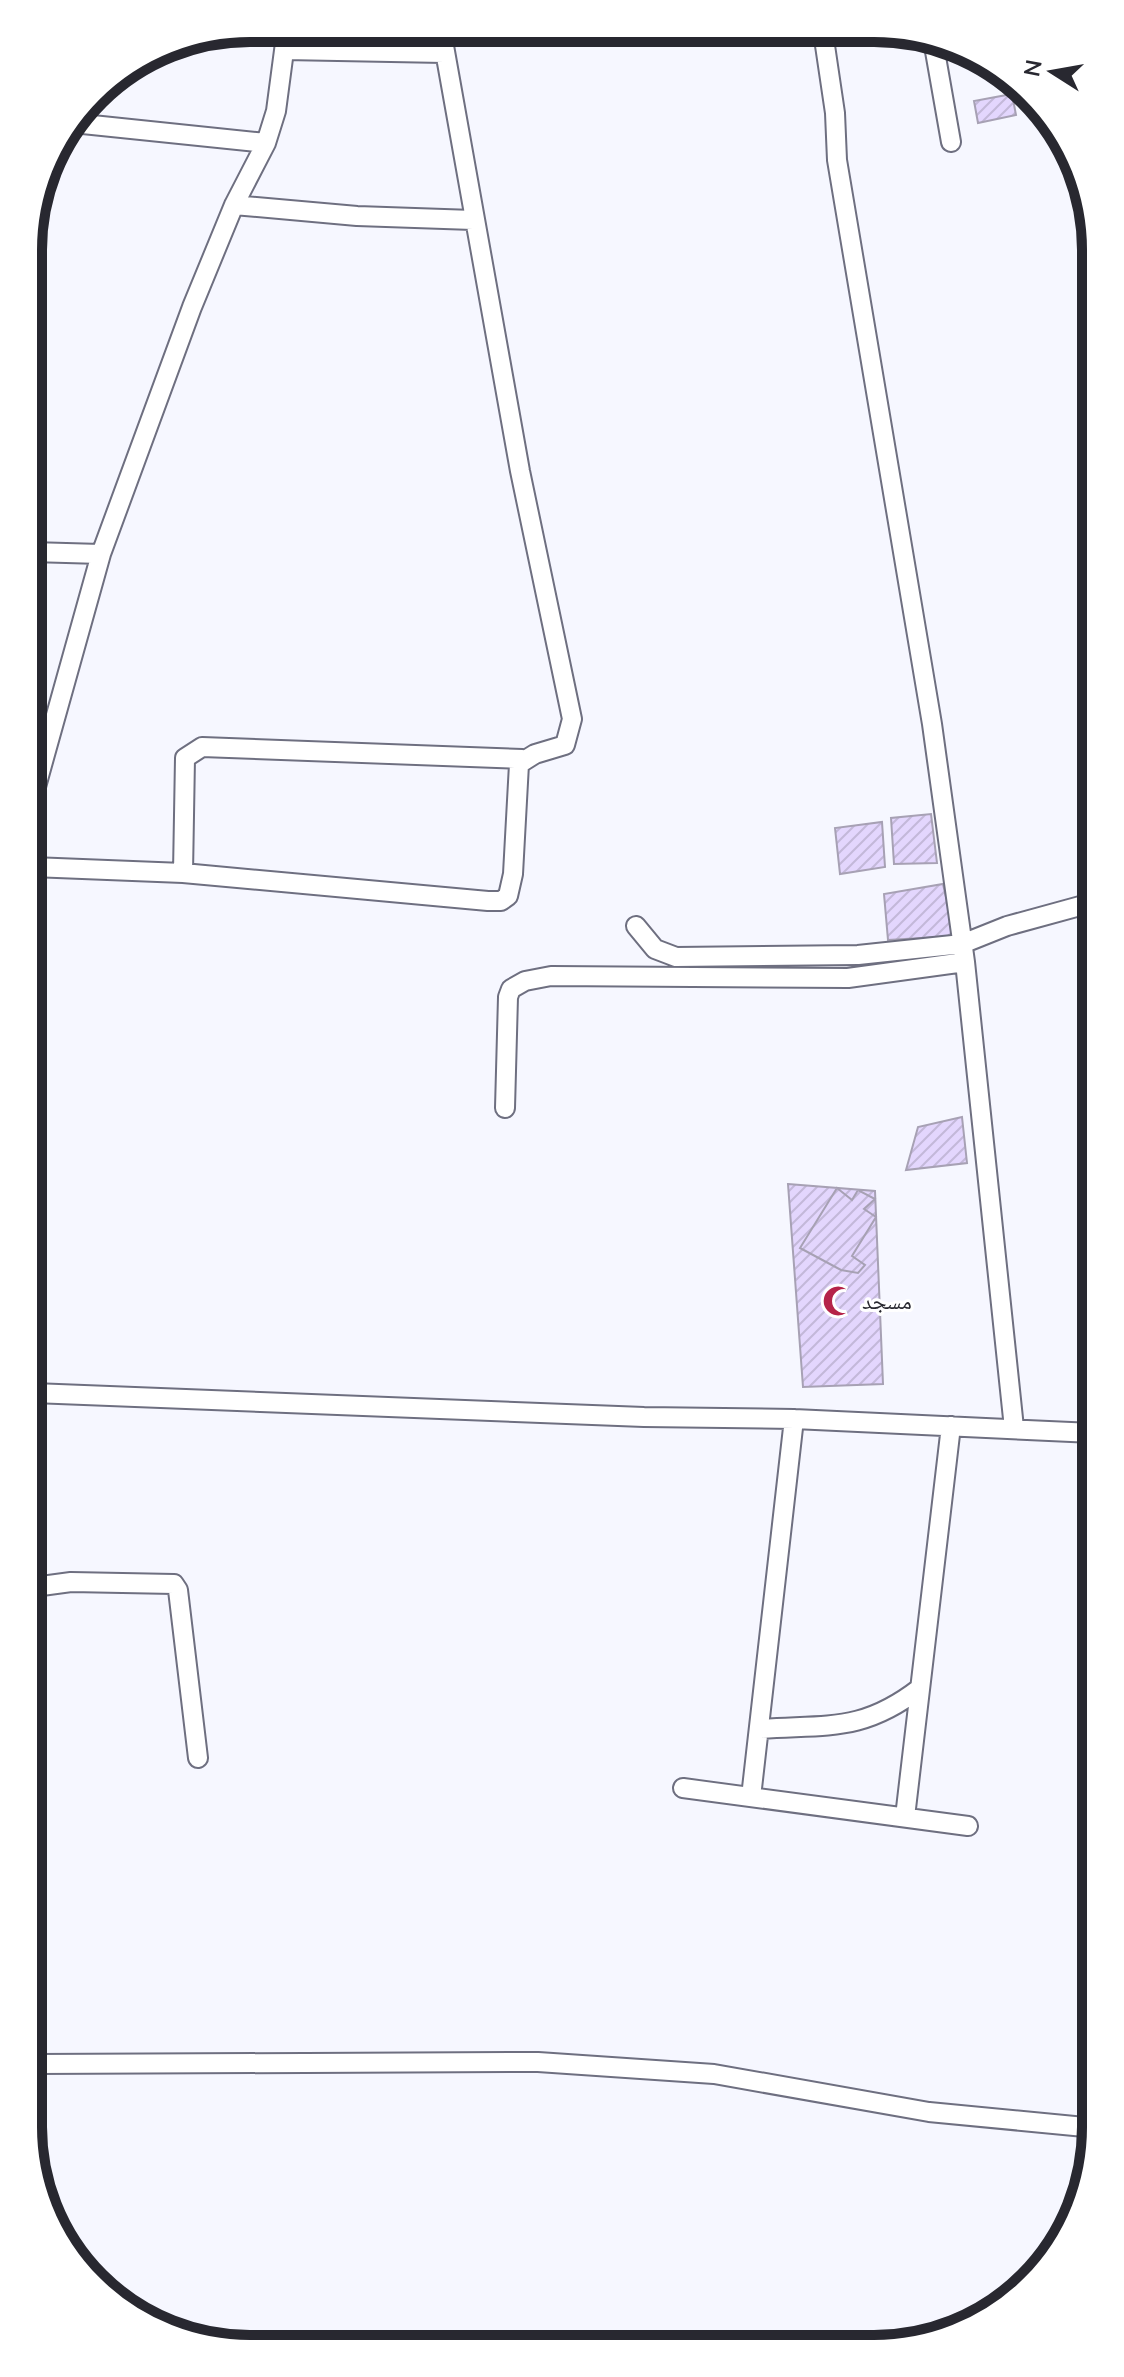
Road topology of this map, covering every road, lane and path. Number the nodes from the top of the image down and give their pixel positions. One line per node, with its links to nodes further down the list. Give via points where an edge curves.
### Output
1 (286, 42): 4 (street)
2 (443, 42): 6 (street)
3 (824, 42): 20 (street, via 837,160 932,724)
4 (285, 50): 6 (street); 9 (street)
5 (935, 51): 8 (street)
6 (444, 53): 11 (street)
7 (84, 124): 9 (street)
8 (951, 142)
9 (266, 143): 10 (street)
10 (234, 205): 11 (street); 13 (street)
11 (473, 220): 14 (street, via 572,719 565,745)
12 (42, 552): 13 (street)
13 (101, 554): 15 (street)
14 (522, 759): 17 (street, via 202,747 191,752 183,767); 17 (street, via 513,874 508,896 501,901)
15 (42, 765)
16 (42, 867): 17 (street)
17 (183, 873)
18 (1082, 905): 20 (street, via 1029,919)
19 (636, 926): 20 (street, via 655,949 676,957)
20 (964, 953): 21 (street, via 848,978 578,975 525,981 508,997); 25 (street)
21 (505, 1108)
22 (42, 1393): 23 (street)
23 (794, 1419): 24 (street); 29 (street)
24 (951, 1426): 25 (street); 28 (street)
25 (1014, 1428): 26 (street)
26 (1082, 1432)
27 (42, 1586): 30 (street, via 174,1584)
28 (920, 1688): 29 (street, via 857,1723); 33 (street)
29 (759, 1729): 32 (street)
30 (198, 1758)
31 (683, 1788): 32 (street)
32 (751, 1797): 33 (street)
33 (905, 1817): 34 (street)
34 (968, 1826)
35 (42, 2064): 36 (street, via 538,2062 714,2074 915,2110)
36 (1082, 2127)

